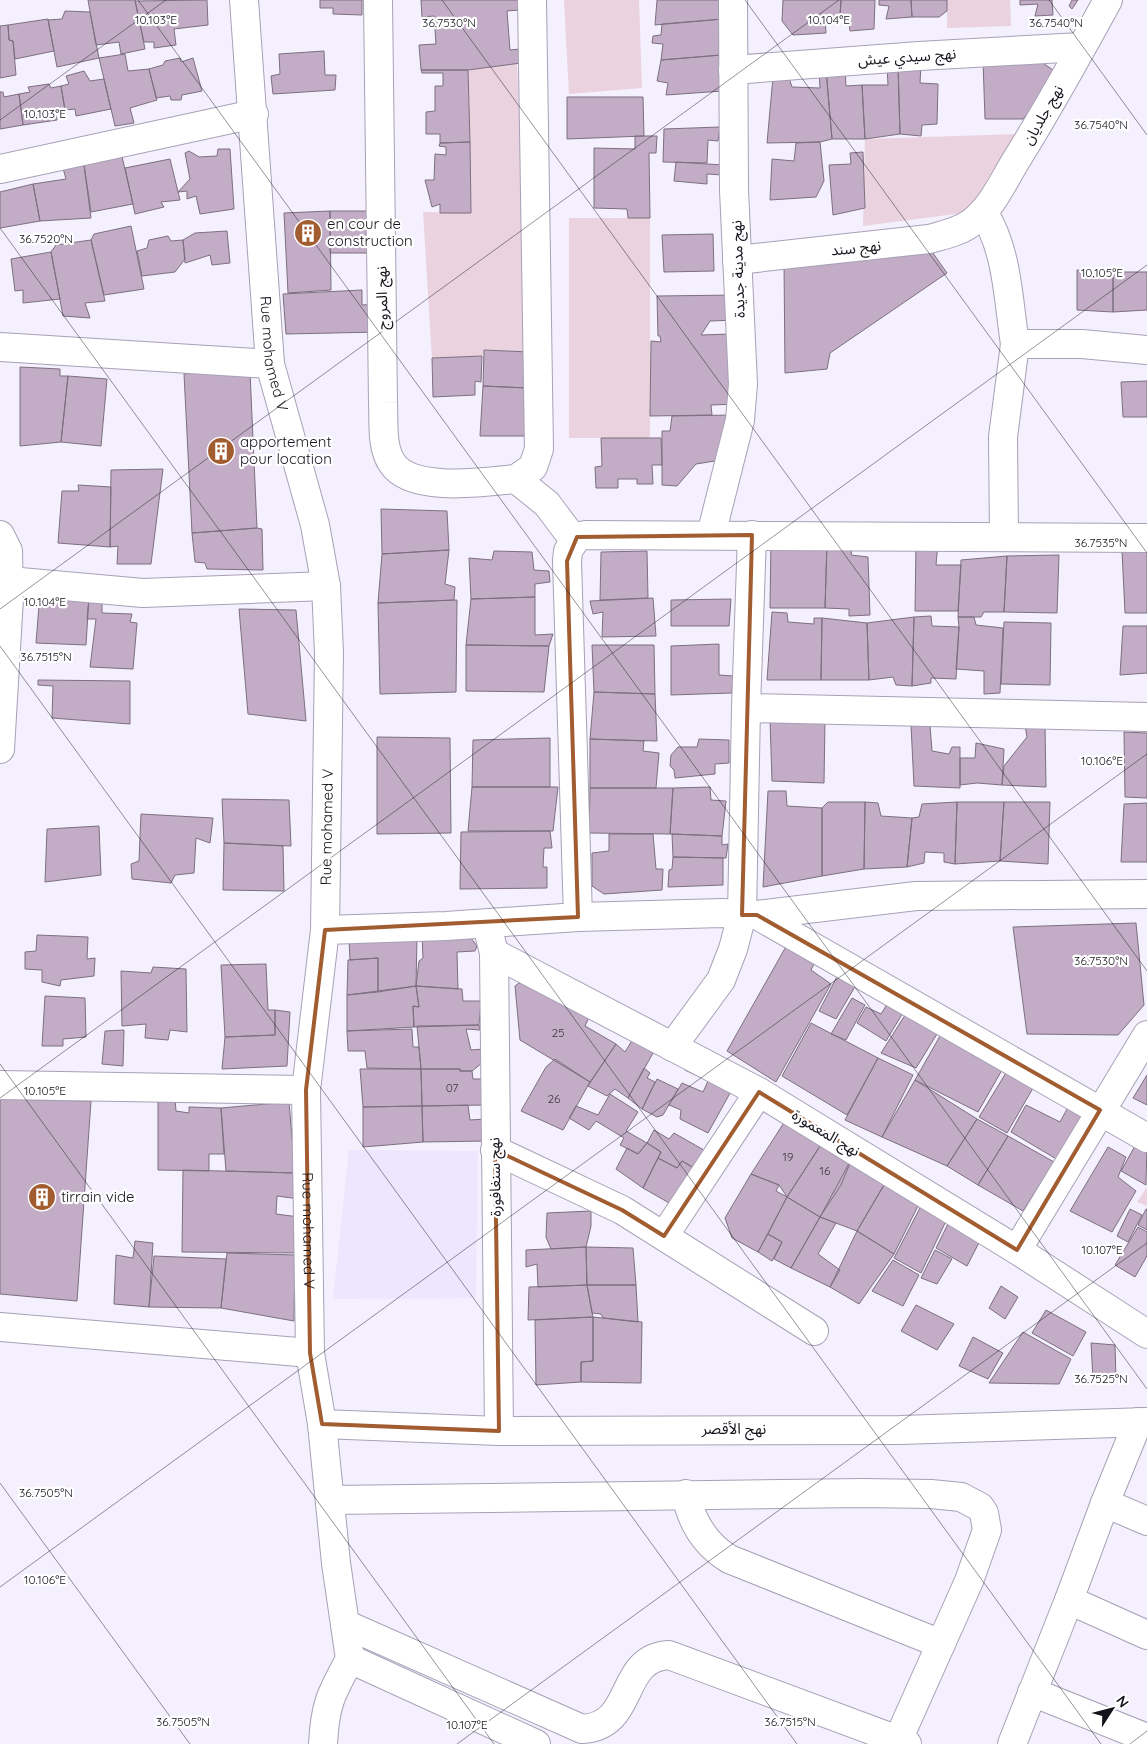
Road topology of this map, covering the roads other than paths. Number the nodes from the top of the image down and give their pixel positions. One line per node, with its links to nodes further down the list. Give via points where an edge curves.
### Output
1 (244, 0): 8 (street, Rue mohamed V)
2 (378, 0): 16 (street, نهج المروج, via 386,450 392,464 407,478 456,484)
3 (532, 0): 16 (street, via 539,449 533,467)
4 (733, 0): 7 (street, نهج مدينة جديدة)
5 (1108, 0): 6 (street, نهج جلديان)
6 (1081, 47): 7 (street, نهج سيدي عيش); 10 (street, نهج جلديان, via 1051,104)
7 (733, 70): 11 (street, نهج مدينة جديدة)
8 (254, 114): 9 (street); 15 (street, Rue mohamed V)
9 (0, 169)
10 (977, 218): 11 (street, نهج سند, via 952,232 929,239); 12 (street, via 993,227 1000,246)
11 (737, 260): 18 (street, نهج مدينة جديدة, via 743,384 740,420)
12 (1015, 344): 14 (street, via 1082,344); 20 (street, via 1003,437)
13 (0, 346): 15 (street)
14 (1147, 350)
15 (270, 364): 24 (street, Rue mohamed V, via 315,525)
16 (516, 479): 22 (street, via 547,504)
17 (0, 535): 23 (street, via 8,551)
18 (711, 535): 19 (street); 22 (street, via 585,535)
19 (752, 535): 20 (street); 25 (street)
20 (1004, 537): 21 (street)
21 (1147, 538)
22 (574, 540): 30 (street, via 567,561)
23 (9, 582): 24 (street, via 143,593); 27 (street)
24 (326, 586): 32 (street, Rue mohamed V, via 329,653)
25 (746, 708): 26 (street); 29 (street)
26 (1147, 717)
27 (0, 736)
28 (1147, 894): 29 (street, via 916,896)
29 (749, 915): 30 (street); 35 (street, via 721,980); 39 (street)
30 (578, 917): 31 (street)
31 (487, 923): 32 (street); 33 (street, نهج سنغافورة)
32 (325, 930): 37 (street, Rue mohamed V)
33 (494, 953): 35 (street, نهج المعمورة); 41 (street, نهج سنغافورة)
34 (1147, 1035): 39 (street)
35 (672, 1047): 38 (street, نهج المعمورة)
36 (0, 1086): 37 (street)
37 (306, 1090): 47 (street, Rue mohamed V)
38 (759, 1092): 42 (street); 43 (street, نهج المعمورة)
39 (1100, 1110): 40 (street); 43 (street)
40 (1147, 1138)
41 (495, 1150): 42 (street, via 622,1210); 50 (street, نهج سنغافورة)
42 (664, 1236): 45 (street)
43 (1017, 1250): 46 (street, نهج المعمورة)
44 (0, 1327): 47 (street)
45 (814, 1331)
46 (1147, 1334)
47 (310, 1353): 49 (street, Rue mohamed V)
48 (1143, 1422): 50 (street, نهج الأقصر, via 900,1430); 53 (street)
49 (322, 1424): 50 (street, نهج الأقصر); 52 (street, Rue mohamed V)
50 (499, 1430)
51 (686, 1494): 52 (street); 58 (street, via 702,1536 728,1559); 58 (street, via 931,1494 961,1497 974,1502 984,1513 987,1530 969,1582)
52 (330, 1500): 56 (street, Rue mohamed V)
53 (1105, 1503): 54 (street); 55 (street)
54 (1147, 1521)
55 (1069, 1600): 57 (street); 60 (street)
56 (345, 1624): 59 (street, Rue mohamed V); 62 (street, via 582,1729 606,1724 645,1662 655,1656 669,1655)
57 (1147, 1634)
58 (941, 1644): 62 (street)
59 (350, 1659): 63 (street, via 330,1696); 64 (street)
60 (1032, 1692): 61 (street); 65 (street)
61 (1147, 1738)
62 (902, 1742)
63 (323, 1744)
64 (536, 1744)
65 (1012, 1744)

